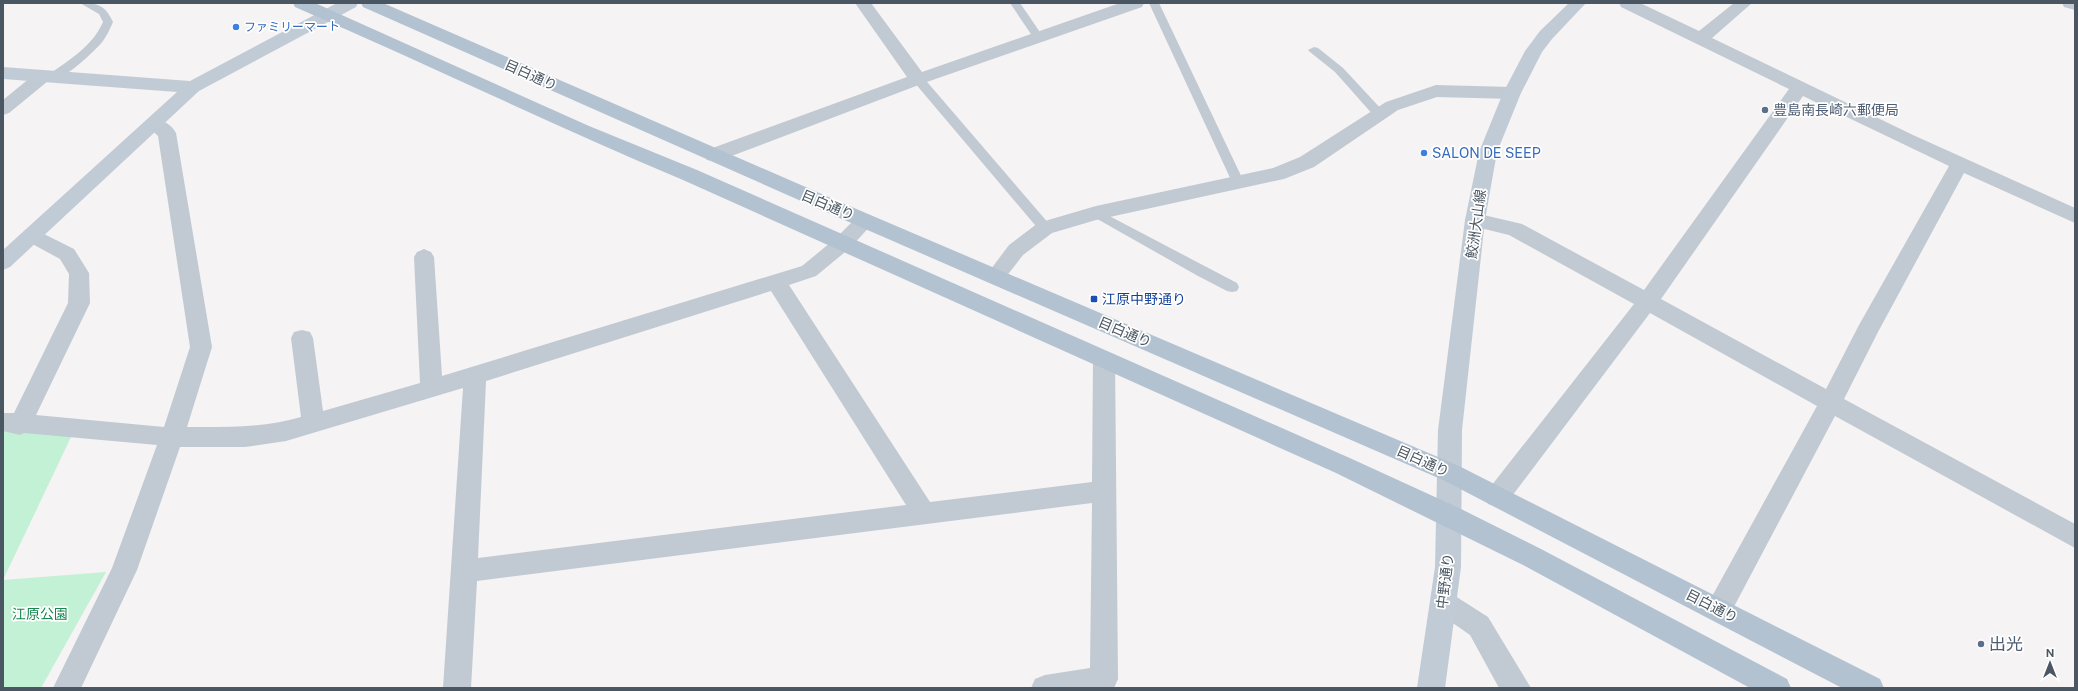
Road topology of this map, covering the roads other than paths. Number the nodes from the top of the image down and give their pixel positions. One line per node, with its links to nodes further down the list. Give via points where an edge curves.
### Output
1 (85, 3): 19 (lane, via 103,12 108,22 105,33 92,46)
2 (301, 3): 14 (main road, 目白通り)
3 (350, 3): 14 (main road)
4 (369, 3): 27 (main road, 目白通り)
5 (864, 3): 20 (street)
6 (1015, 3): 15 (lane)
7 (1136, 3): 15 (street)
8 (1154, 3): 29 (lane)
9 (1578, 3): 23 (main road, 鮫洲大山線, via 1546,35)
10 (1627, 3): 16 (street)
11 (1744, 3): 16 (street)
12 (2070, 3): 13 (street)
13 (2075, 5)
14 (327, 14): 21 (main road); 36 (main road, 目白通り, via 582,130)
15 (1039, 38): 20 (street)
16 (1700, 39): 22 (street)
17 (1314, 50): 25 (lane, via 1338,70)
18 (3, 73): 19 (main road)
19 (47, 77): 21 (main road); 24 (street)
20 (918, 79): 27 (street); 34 (lane)
21 (193, 87): 26 (main road)
22 (1800, 87): 28 (street); 42 (street)
23 (1512, 93): 25 (street, via 1436,91 1392,106); 32 (main road, 鮫洲大山線, via 1488,152)
24 (3, 109)
25 (1379, 114): 29 (street, via 1307,162 1277,174)
26 (154, 124): 35 (main road); 50 (street, via 167,133 201,347)
27 (714, 155): 33 (main road, 目白通り)
28 (1960, 163): 31 (street); 47 (street, via 1867,331)
29 (1238, 182): 30 (street)
30 (1096, 213): 34 (street); 41 (lane)
31 (2075, 216)
32 (1475, 220): 42 (street, via 1515,229); 51 (main road, 鮫洲大山線, via 1450,430)
33 (865, 221): 36 (street); 39 (main road, 目白通り)
34 (1045, 228): 39 (street, via 1016,250)
35 (32, 235): 38 (main road); 48 (street, via 67,254 79,273 79,303)
36 (843, 243): 40 (street, via 809,271); 44 (main road, 目白通り)
37 (424, 257): 46 (street)
38 (3, 262)
39 (995, 277): 51 (main road, 目白通り)
40 (776, 282): 45 (street); 54 (street)
41 (1232, 287)
42 (1648, 302): 47 (street); 53 (street)
43 (302, 338): 49 (street)
44 (1104, 360): 52 (street); 55 (main road, 目白通り, via 1344,466)
45 (475, 376): 46 (street); 57 (street)
46 (432, 389): 49 (street)
47 (1831, 403): 56 (street); 59 (street)
48 (12, 423): 50 (street)
49 (312, 423): 50 (street, via 286,431 245,437)
50 (172, 437): 60 (street, via 124,570)
51 (1451, 473): 53 (main road, 目白通り); 55 (main road, 中野通り)
52 (1104, 491): 54 (street); 62 (street, via 1104,679)
53 (1497, 497): 59 (main road, 目白通り)
54 (924, 513): 57 (street)
55 (1450, 516): 58 (main road, 中野通り, via 1448,568); 65 (main road, 目白通り)
56 (2075, 537)
57 (465, 571): 61 (street, via 459,678)
58 (1443, 602): 63 (main road, 中野通り); 64 (street, via 1479,626 1510,681)
59 (1719, 609): 66 (main road, 目白通り)
60 (67, 688)
61 (456, 688)
62 (1045, 688)
63 (1431, 688)
64 (1517, 688)
65 (1777, 688)
66 (1870, 688)

